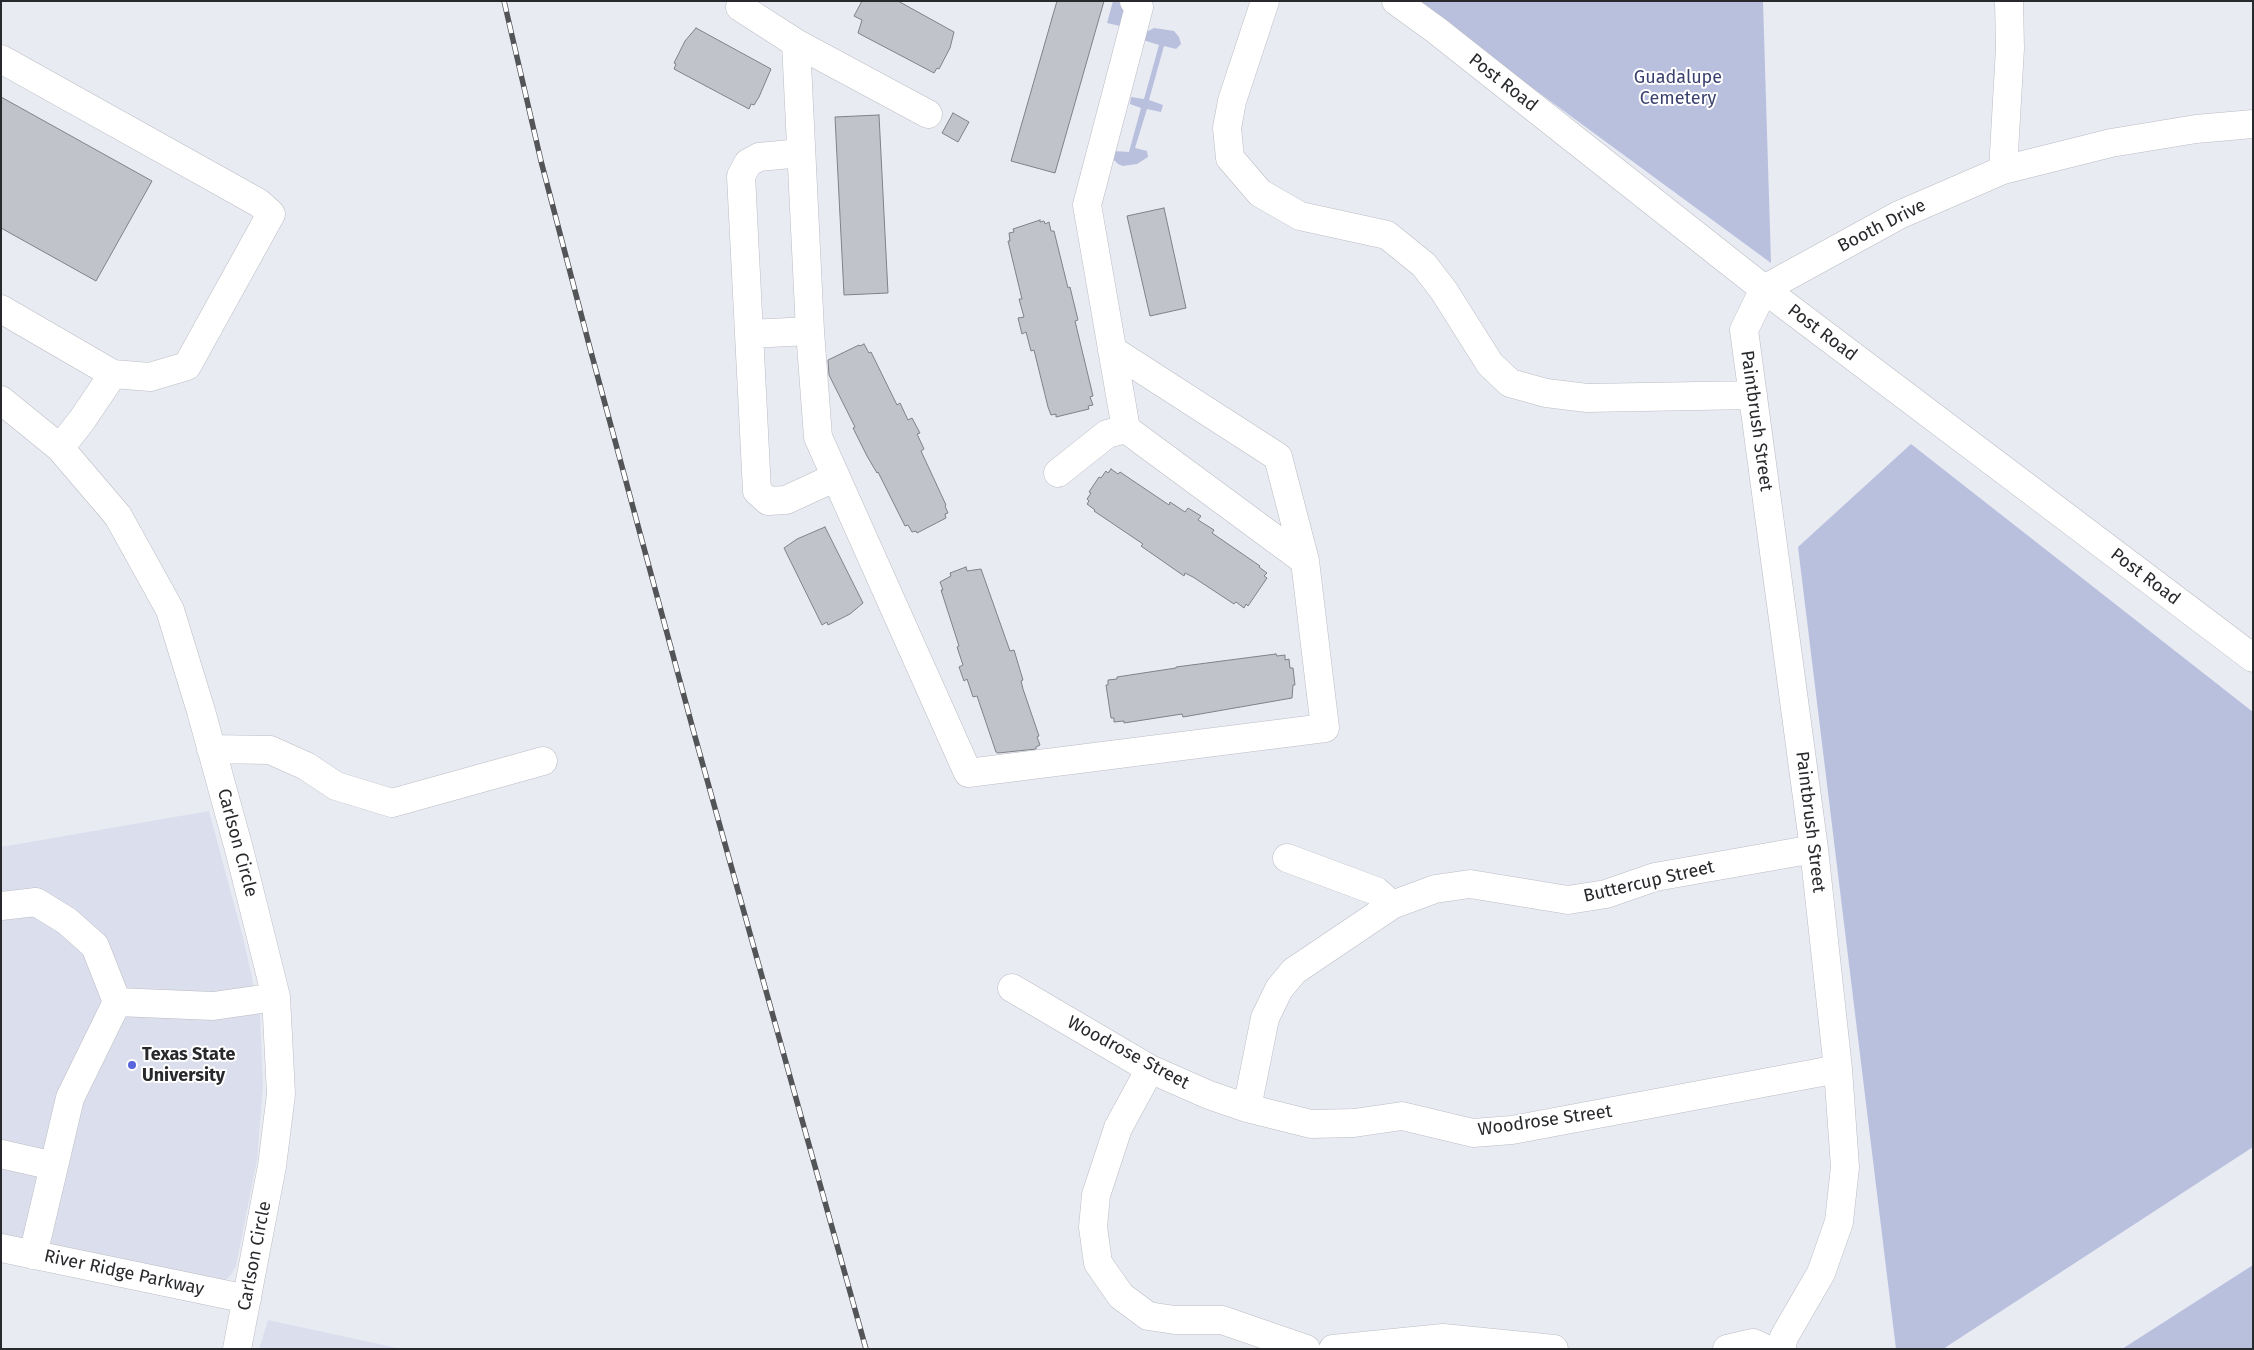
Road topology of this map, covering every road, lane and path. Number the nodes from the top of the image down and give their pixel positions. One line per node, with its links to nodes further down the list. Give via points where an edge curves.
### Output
1 (743, 1): 6 (street, via 740,7)
2 (1134, 1): 16 (street, via 1139,7 1087,206)
3 (1266, 1): 18 (street, via 1232,101 1227,128 1230,158 1260,193 1300,216 1387,235 1424,264 1490,364 1510,383 1546,393 1587,398)
4 (1396, 1): 12 (street, Post Road)
5 (2008, 1): 11 (street, via 2010,48)
6 (796, 43): 8 (street); 10 (street)
7 (1, 59): 17 (street, via 259,203 271,214 188,366 150,377)
8 (928, 114)
9 (2253, 124): 11 (street, Booth Drive, via 2196,129 2111,144)
10 (802, 153): 14 (street); 15 (street, via 759,157 748,163 741,176)
11 (2003, 170): 12 (street, Booth Drive, via 1899,215)
12 (1764, 289): 18 (street, Paintbrush Street, via 1744,330); 25 (street, Post Road)
13 (1, 308): 17 (street)
14 (810, 331): 15 (street); 23 (street, via 818,436)
15 (749, 334): 23 (street, via 757,491 768,501 786,500)
16 (1112, 350): 20 (street); 24 (street, via 1278,457)
17 (113, 374): 21 (street)
18 (1753, 395): 28 (street, Paintbrush Street)
19 (1, 400): 21 (street, Carlson Circle)
20 (1126, 429): 22 (street, via 1107,434); 24 (street)
21 (60, 448): 26 (street, Carlson Circle, via 118,516 170,610)
22 (1058, 473)
23 (836, 477): 24 (street, via 968,773 1325,728)
24 (1305, 561)
25 (2253, 658)
26 (211, 749): 27 (street, via 270,750 306,766 336,786 392,803); 33 (street, Carlson Circle)
27 (543, 762)
28 (1814, 849): 30 (street, Buttercup Street, via 1655,877 1606,894 1568,900 1470,884 1435,889); 36 (street, Paintbrush Street)
29 (1287, 858): 30 (street, via 1376,891)
30 (1392, 905): 37 (street, Buttercup Street, via 1294,971 1279,990 1265,1018)
31 (1, 906): 34 (street, via 36,902 67,921 95,946)
32 (1012, 988): 35 (street, Woodrose Street)
33 (276, 997): 34 (street, via 213,1006); 42 (street, Carlson Circle, via 281,1094 272,1166)
34 (117, 1002): 39 (street, via 70,1098)
35 (1150, 1069): 37 (street, Woodrose Street); 44 (street, via 1118,1128 1096,1195 1093,1228 1098,1263 1121,1296 1148,1316 1175,1320 1222,1320)
36 (1838, 1069): 37 (street, Woodrose Street, via 1562,1122 1473,1133 1402,1116 1354,1123 1311,1124); 49 (street, Paintbrush Street, via 1845,1168 1839,1222 1821,1273 1784,1337)
37 (1248, 1108)
38 (1, 1154): 39 (street)
39 (54, 1166): 41 (street)
40 (1, 1248): 41 (street, River Ridge Parkway)
41 (33, 1255): 42 (street, River Ridge Parkway)
42 (247, 1299): 43 (street, Carlson Circle)
43 (237, 1349)
44 (1306, 1349)
45 (1333, 1349): 46 (street, via 1443,1338)
46 (1554, 1349)
47 (1727, 1349): 48 (street, via 1753,1343)
48 (1766, 1349)
49 (1781, 1349)

